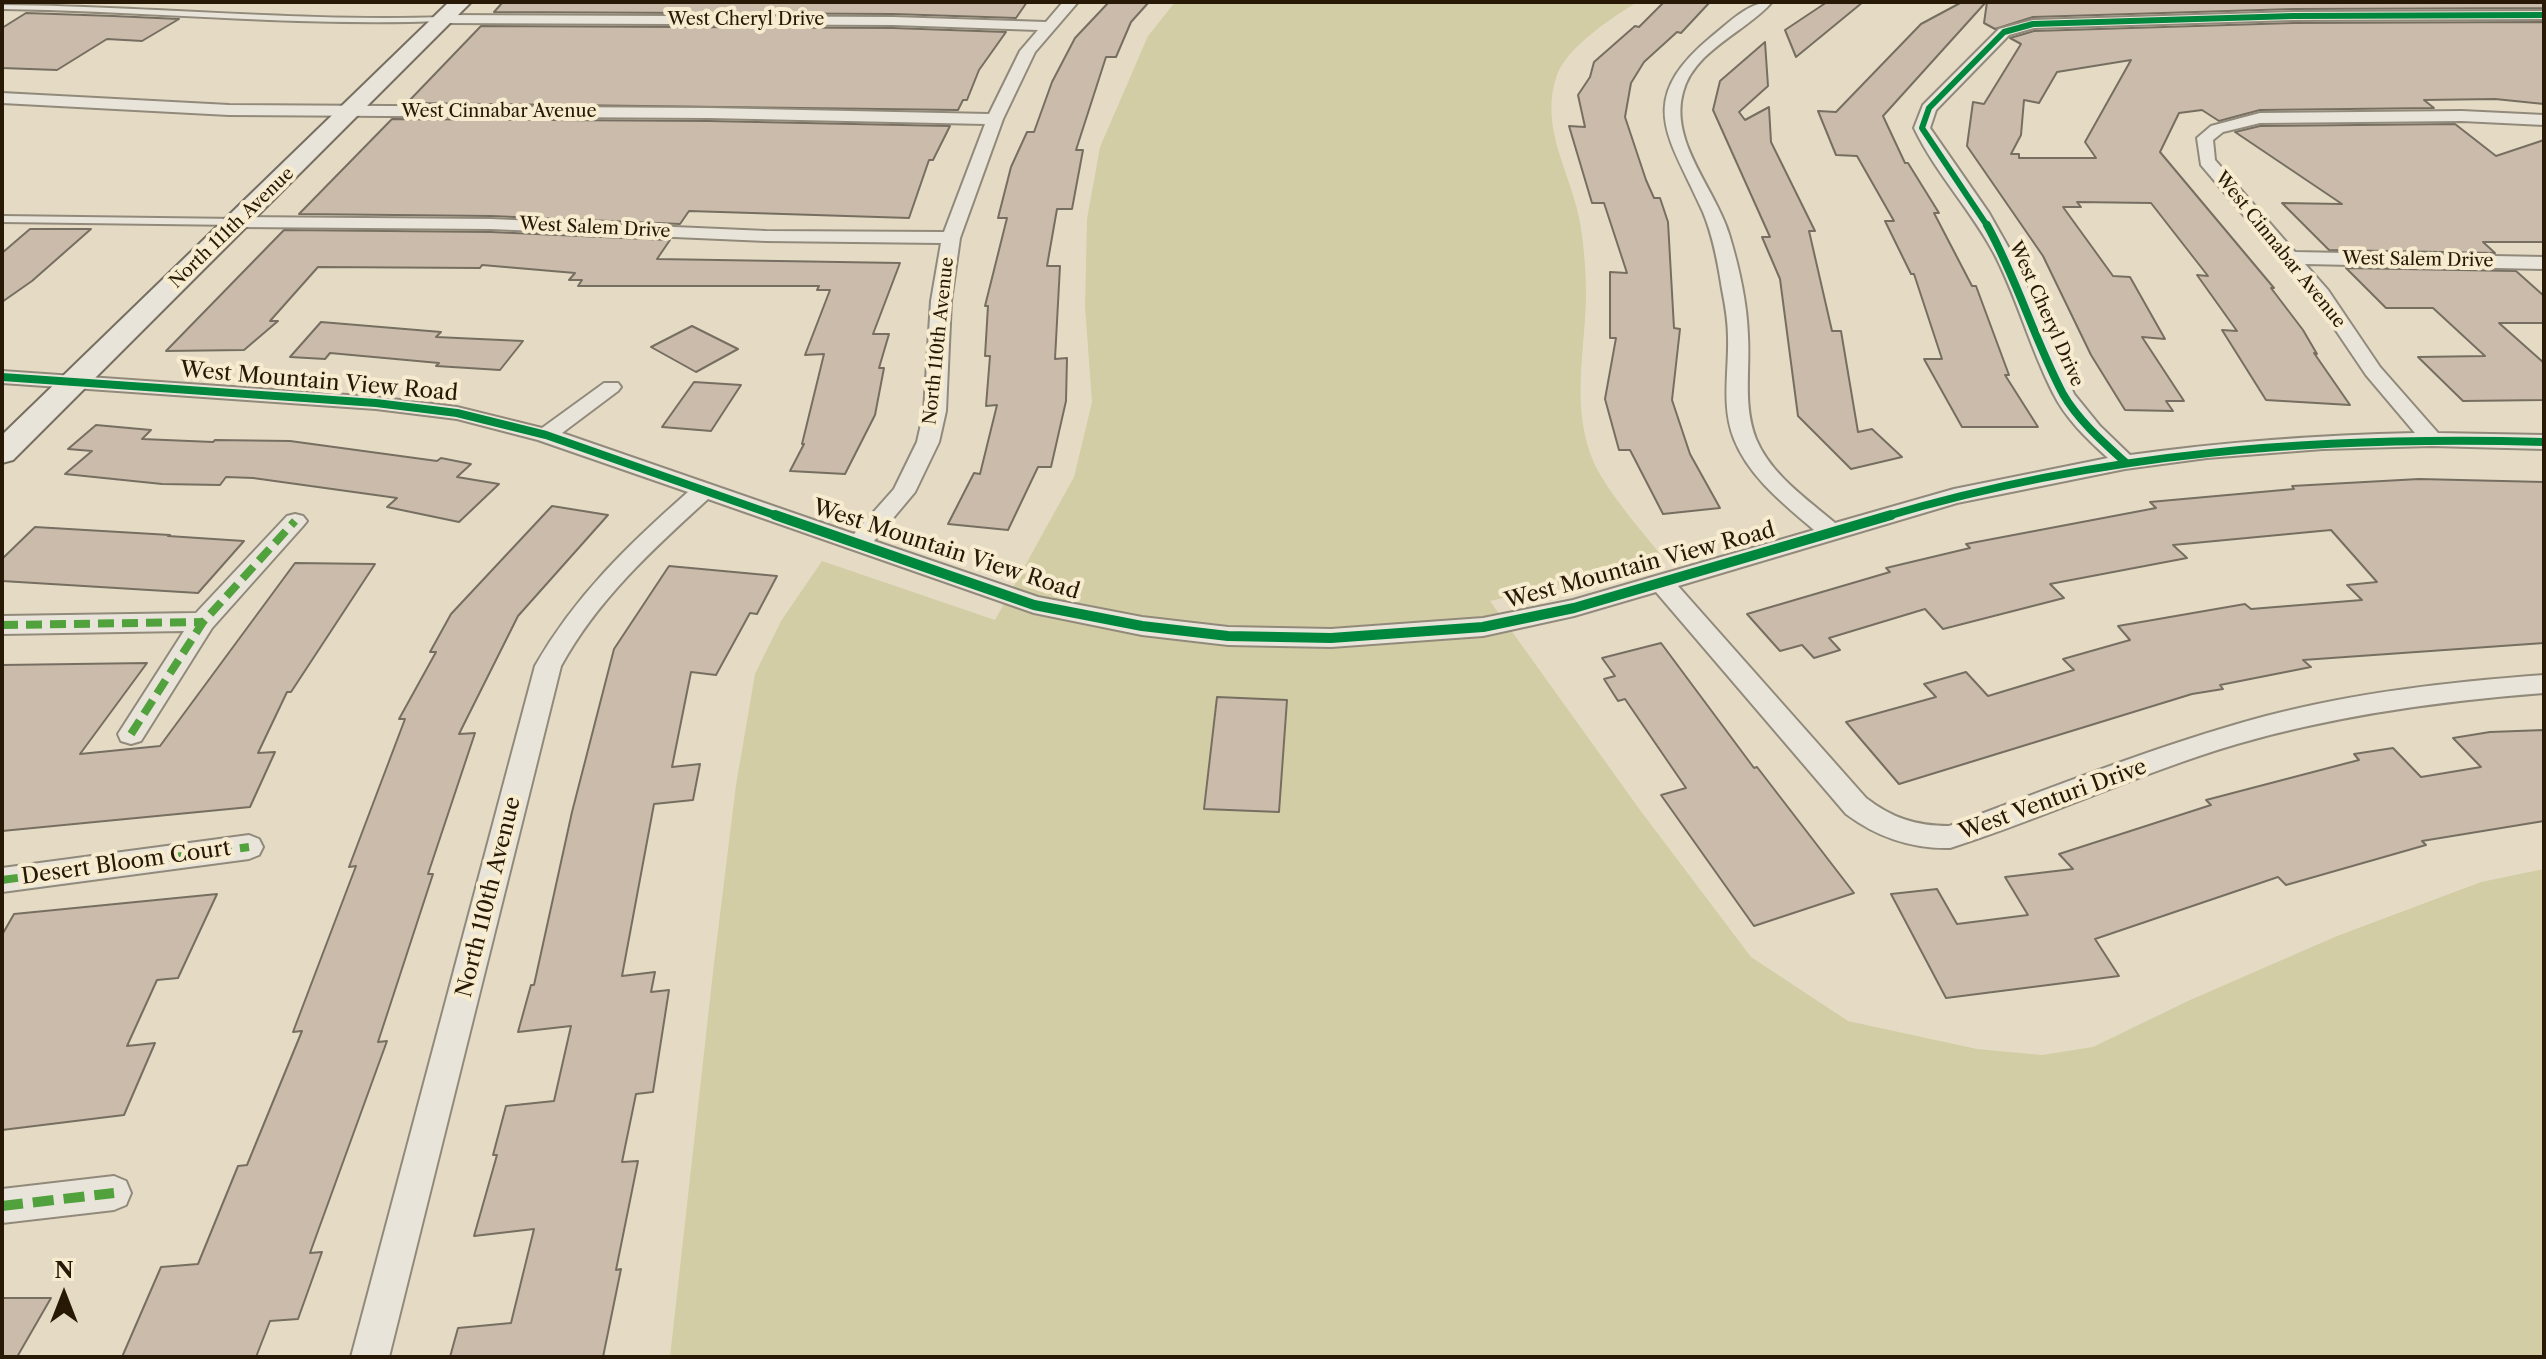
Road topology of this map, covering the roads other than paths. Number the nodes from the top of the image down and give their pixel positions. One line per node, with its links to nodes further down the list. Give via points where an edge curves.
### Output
1 (1071, 2): 6 (street, North 110th Avenue)
2 (1765, 2): 26 (street, via 1683,71 1672,114 1719,230 1737,322 1739,421 1762,465)
3 (2, 7): 4 (lane, via 328,22)
4 (453, 10): 6 (street, West Cheryl Drive); 8 (street, North 111th Avenue)
5 (2544, 15): 23 (street, West Cheryl Drive, via 2033,24 2004,32 1929,108 1922,128 2006,259 2064,395)
6 (1048, 26): 9 (street, North 110th Avenue, via 1028,51)
7 (2, 98): 8 (street, West Cinnabar Avenue)
8 (350, 112): 9 (street, West Cinnabar Avenue); 12 (street, North 111th Avenue)
9 (995, 119): 13 (street, North 110th Avenue)
10 (2544, 120): 14 (street, West Cinnabar Avenue, via 2260,118 2217,129 2205,138 2207,161)
11 (2, 219): 12 (lane)
12 (238, 222): 13 (street, West Salem Drive); 17 (street, North 111th Avenue)
13 (951, 238): 27 (street, North 110th Avenue, via 928,442 904,492)
14 (2291, 258): 15 (street, West Salem Drive); 20 (street, West Cinnabar Avenue, via 2373,371)
15 (2544, 263)
16 (2, 377): 17 (street, West Mountain View Road)
17 (72, 382): 19 (street, West Mountain View Road, via 409,406); 22 (street, North 111th Avenue)
18 (611, 387): 19 (street)
19 (546, 435): 24 (street, West Mountain View Road)
20 (2432, 439): 21 (street, West Mountain View Road); 23 (street, West Mountain View Road, via 2269,446)
21 (2544, 442)
22 (2, 453)
23 (2125, 462): 26 (street, West Mountain View Road, via 1954,496)
24 (704, 491): 27 (street, West Mountain View Road); 37 (street, North 110th Avenue, via 595,593 567,628 548,666)
25 (295, 521): 29 (street)
26 (1833, 534): 28 (street, West Mountain View Road)
27 (858, 545): 28 (street, West Mountain View Road, via 1034,605 1228,636 1331,638 1483,627)
28 (1662, 583): 31 (street, West Venturi Drive, via 1856,806 1894,831 1922,838 1950,837 2232,736 2421,696)
29 (203, 622): 30 (street); 32 (street)
30 (2, 625)
31 (2544, 684)
32 (131, 734)
33 (249, 847): 34 (street, Desert Bloom Court)
34 (2, 880)
35 (114, 1193): 36 (street)
36 (2, 1206)
37 (370, 1357)

